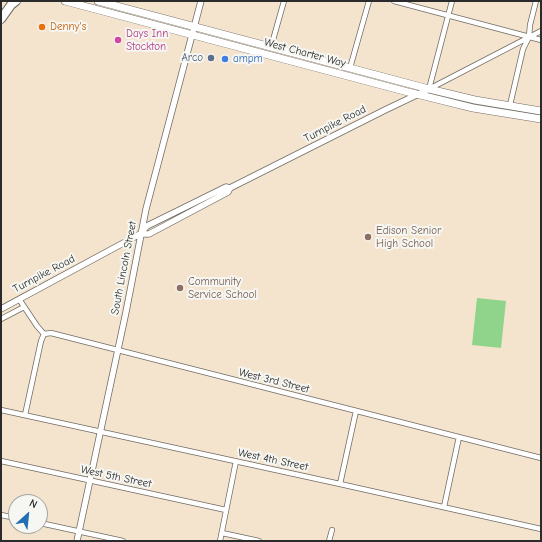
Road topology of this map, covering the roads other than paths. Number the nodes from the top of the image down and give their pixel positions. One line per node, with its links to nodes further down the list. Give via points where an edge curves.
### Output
1 (6, 1): 13 (highway)
2 (16, 1): 15 (highway)
3 (65, 1): 12 (main road, West Charter Way)
4 (98, 1): 11 (main road, West Charter Way)
5 (201, 1): 16 (street, South Lincoln Street)
6 (284, 1): 21 (street)
7 (369, 1): 23 (street)
8 (394, 1): 14 (street)
9 (452, 1): 14 (street)
10 (536, 1): 19 (street)
11 (118, 3): 12 (main road, via 109,8 88,3); 16 (main road, West Charter Way)
12 (80, 5): 18 (main road, West Charter Way)
13 (1, 14)
14 (449, 16): 19 (street); 25 (street)
15 (1, 19)
16 (194, 26): 18 (street, South Lincoln Street); 21 (main road, West Charter Way)
17 (541, 31): 19 (street, Turnpike Road)
18 (191, 35): 22 (main road, West Charter Way); 31 (street, South Lincoln Street)
19 (529, 37): 20 (street); 25 (street, Turnpike Road); 27 (street)
20 (541, 40)
21 (271, 47): 22 (main road, via 266,50 250,46); 23 (main road, West Charter Way)
22 (244, 48): 24 (main road, West Charter Way)
23 (350, 68): 24 (main road, via 347,72 327,67); 25 (main road, West Charter Way)
24 (324, 70): 26 (main road, West Charter Way)
25 (430, 89): 26 (street, Turnpike Road); 27 (main road, West Charter Way)
26 (419, 95): 29 (main road, West Charter Way, via 473,108); 30 (street, Turnpike Road)
27 (510, 105): 28 (main road, West Charter Way)
28 (541, 111)
29 (541, 119)
30 (230, 188): 31 (street, Turnpike Road, via 228,192 149,234); 31 (street, Turnpike Road, via 222,188 147,226)
31 (140, 234): 32 (street, Turnpike Road); 37 (street, South Lincoln Street)
32 (19, 299): 33 (street); 34 (street, Turnpike Road)
33 (24, 307): 35 (street); 36 (street)
34 (1, 309)
35 (1, 319)
36 (44, 334): 37 (street, West 3rd Street); 40 (street)
37 (117, 350): 39 (street, West 3rd Street); 41 (street, South Lincoln Street)
38 (1, 410): 40 (street, West 4th Street)
39 (356, 411): 42 (street, West 3rd Street); 47 (street)
40 (25, 415): 41 (street, West 4th Street)
41 (100, 432): 45 (street, West 4th Street); 46 (street, South Lincoln Street)
42 (459, 437): 43 (street, West 3rd Street); 48 (street)
43 (541, 458)
44 (1, 461): 46 (street, West 5th Street)
45 (236, 461): 47 (street, West 4th Street); 49 (street)
46 (90, 480): 49 (street, West 5th Street); 53 (street, South Lincoln Street)
47 (340, 484): 48 (street, West 4th Street)
48 (444, 507): 51 (street, West 4th Street)
49 (226, 510): 54 (street)
50 (48, 525): 53 (street)
51 (541, 529)
52 (332, 530): 59 (street)
53 (79, 532): 55 (street, South Lincoln Street); 56 (street)
54 (222, 533): 57 (street); 58 (street)
55 (77, 541)
56 (123, 541)
57 (220, 541)
58 (259, 541)
59 (329, 541)

